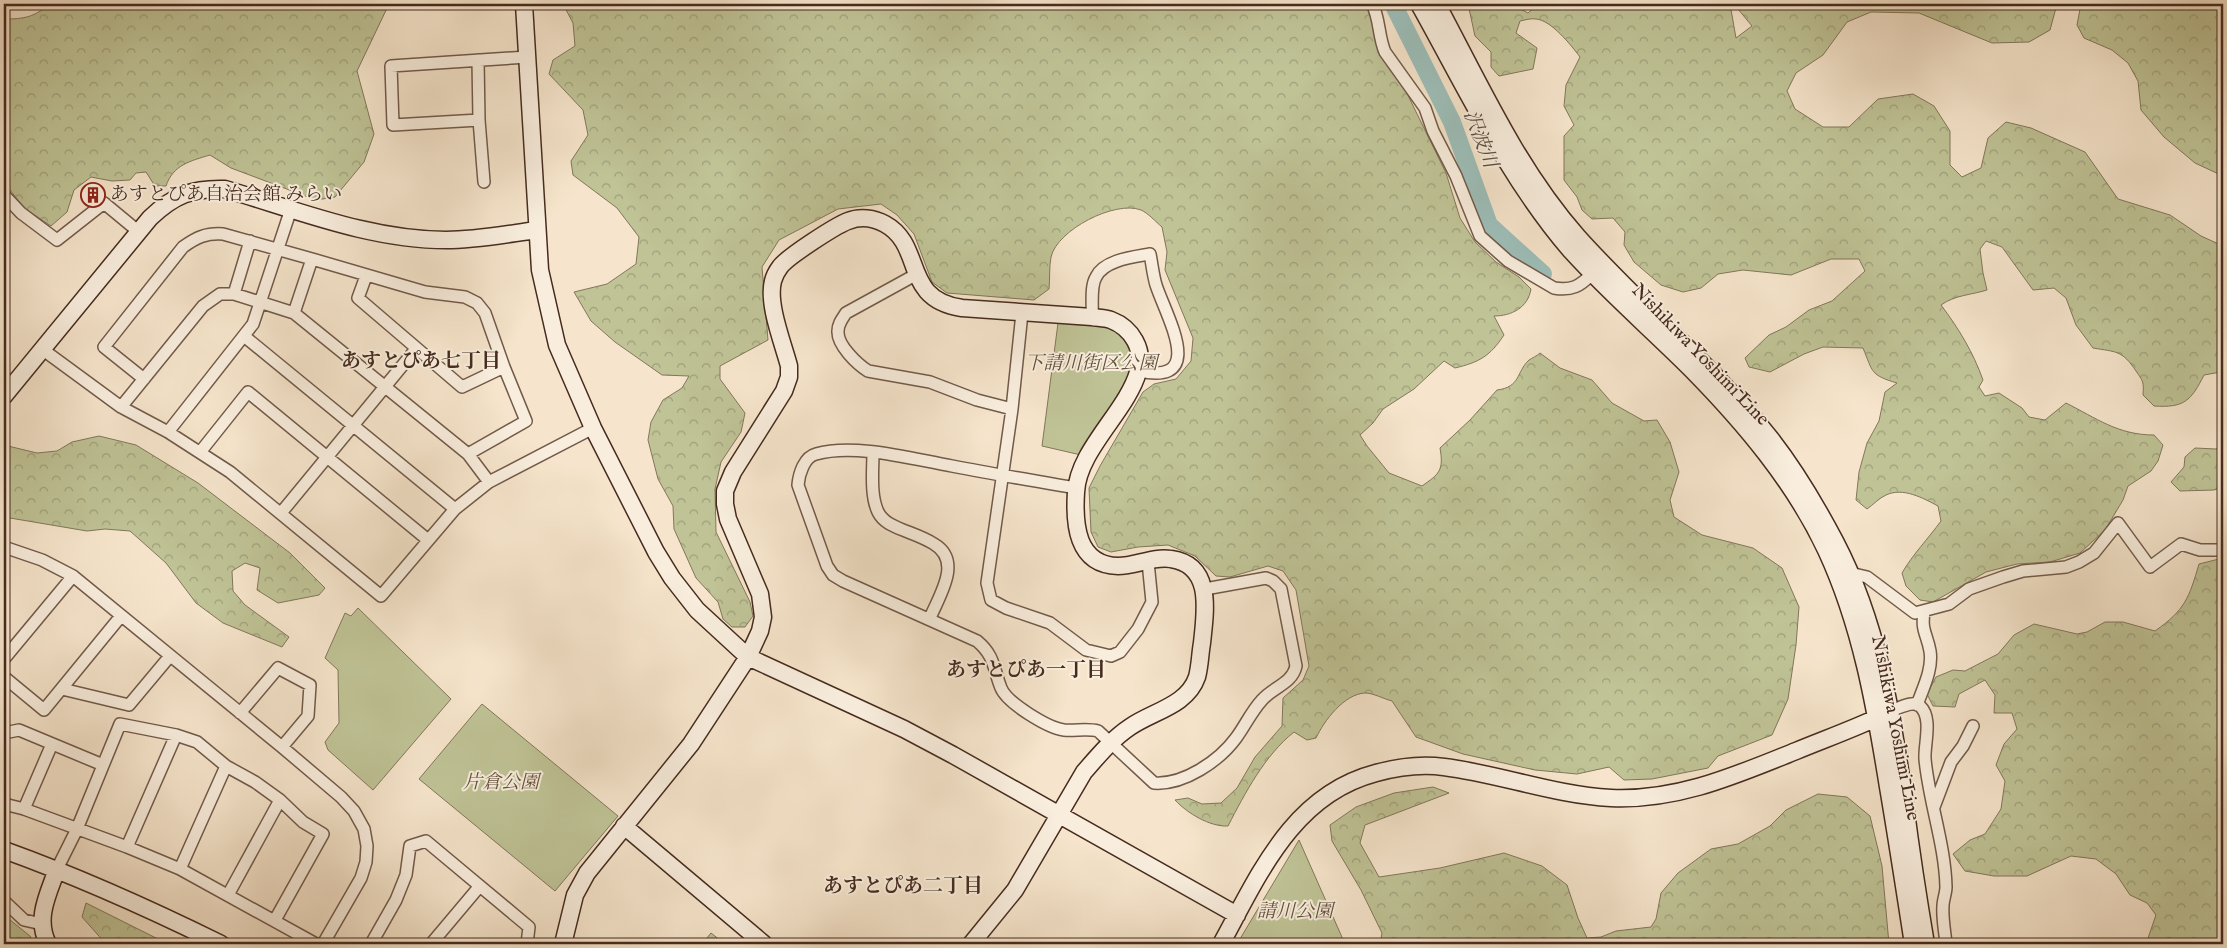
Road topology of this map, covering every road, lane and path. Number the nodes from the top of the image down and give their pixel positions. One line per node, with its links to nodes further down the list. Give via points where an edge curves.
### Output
1 (524, 4): 5 (street)
2 (1372, 4): 17 (street, via 1385,52 1424,108 1480,236 1508,261 1554,288 1580,286)
3 (1420, 4): 17 (street, Nishikiwa Yoshimi Line, via 1530,198)
4 (1437, 4): 50 (street, Nishikiwa Yoshimi Line, via 1515,151 1551,204 1578,237 1722,384 1771,439 1816,506)
5 (527, 57): 6 (street); 11 (street)
6 (478, 60): 7 (street); 7 (street, via 391,66 394,126)
7 (479, 120): 8 (street)
8 (484, 182)
9 (4, 195): 12 (street, via 21,213 57,240 104,203)
10 (291, 209): 11 (street, via 369,231 418,238 469,239); 12 (street, via 225,190 208,189 176,197); 14 (street)
11 (537, 230): 35 (street, via 540,270 557,345)
12 (139, 232): 25 (street)
13 (250, 241): 14 (street); 19 (street); 29 (street, via 223,234 209,233 197,237 183,248 104,347)
14 (279, 248): 15 (street); 20 (street)
15 (312, 259): 18 (street); 21 (street)
16 (917, 274): 22 (street, via 924,288 942,304); 33 (street, via 846,314 837,333 848,352 859,366 868,371 930,382); 57 (street, via 897,234 886,224 861,218 848,221 790,257 773,282 772,301 789,377 725,491 728,520 760,594 763,617)
17 (1592, 274): 63 (street, Nishikiwa Yoshimi Line, via 1692,370 1733,414 1785,480 1825,548)
18 (366, 276): 26 (street, via 358,298); 27 (street, via 425,292 465,297 476,303 485,313)
19 (234, 294): 20 (street); 29 (street, via 220,294 203,306)
20 (262, 302): 21 (street); 24 (street)
21 (294, 313): 30 (street)
22 (1022, 313): 23 (street); 33 (street)
23 (1092, 317): 28 (street, via 1111,320 1133,337 1140,359); 28 (street, via 1093,286 1099,272 1118,260 1150,254 1156,284 1178,343 1179,355 1168,372 1151,374)
24 (244, 336): 34 (street); 36 (street)
25 (42, 349): 31 (street); 32 (street)
26 (416, 349): 27 (street, via 462,386); 30 (street)
27 (504, 367): 39 (street, via 526,421)
28 (1139, 371): 43 (street, via 1086,460)
29 (144, 379): 32 (street)
30 (386, 386): 34 (street); 39 (street)
31 (4, 396)
32 (121, 407): 36 (street)
33 (1012, 409): 41 (street)
34 (354, 425): 40 (street); 44 (street)
35 (593, 428): 42 (street); 57 (street, via 672,578 697,610)
36 (168, 432): 37 (street)
37 (201, 451): 40 (street, via 248,392); 45 (street)
38 (873, 452): 41 (street); 55 (street, via 874,499 882,518 934,543 948,558 948,577); 55 (street, via 814,454 798,477 802,497 827,566 834,575)
39 (468, 454): 42 (street)
40 (328, 457): 45 (street); 46 (street)
41 (1002, 476): 43 (street); 49 (street, via 987,583 991,600 997,605 1050,623 1086,650 1112,656 1120,652 1152,602)
42 (489, 482): 44 (street)
43 (1076, 488): 49 (street, via 1076,531 1087,551 1096,560 1119,566)
44 (455, 509): 46 (street)
45 (281, 513): 46 (street, via 381,596)
46 (428, 540)
47 (2223, 550): 53 (street, via 2200,550 2181,544 2150,568 2118,523 2094,553 2066,568 2023,571 2003,577 1969,589 1949,604)
48 (6, 551): 51 (street, via 42,560)
49 (1148, 562): 52 (street, via 1170,558 1184,562)
50 (1850, 573): 53 (street, via 1867,577 1915,613); 63 (street, Nishikiwa Yoshimi Line, via 1879,658)
51 (73, 576): 54 (street); 58 (street)
52 (1204, 589): 67 (street, via 1206,613 1197,676 1192,687 1185,698 1129,727); 67 (street, via 1259,579 1273,581 1281,589 1295,658 1294,674 1263,698 1221,755 1178,780 1154,783)
53 (1924, 612): 61 (street, via 1922,624 1930,662)
54 (121, 616): 56 (street); 60 (street)
55 (930, 618): 67 (street, via 978,640 992,657 1001,689 1014,704 1056,728 1090,728)
56 (170, 656): 60 (street, via 129,705); 62 (street)
57 (748, 657): 76 (street, via 904,729); 77 (street, via 691,744)
58 (4, 659)
59 (4, 677): 60 (street, via 44,710)
60 (62, 689)
61 (1917, 705): 63 (street, via 1910,704); 74 (street, via 1925,716 1926,769)
62 (240, 712): 69 (street); 69 (street, via 278,668 310,685 308,716)
63 (1884, 714): 86 (street, via 1726,780 1667,795 1602,797 1569,793 1444,767 1400,768 1367,775 1318,800 1298,820 1274,850); 100 (street, Nishikiwa Yoshimi Line); 101 (street, Nishikiwa Yoshimi Line)
64 (1973, 726): 74 (street, via 1951,762)
65 (4, 733): 68 (street, via 18,730)
66 (176, 735): 70 (street, via 120,724); 71 (street, via 197,742); 79 (street)
67 (1112, 742): 76 (street, via 1084,772)
68 (52, 744): 70 (street); 75 (street)
69 (282, 747): 92 (street, via 341,797 364,829 367,846 361,878)
70 (103, 765): 78 (street)
71 (226, 766): 72 (street); 81 (street)
72 (280, 800): 84 (street); 87 (street, via 303,822 323,834)
73 (4, 804): 75 (street)
74 (1934, 807): 102 (street, via 1946,888 1943,907)
75 (24, 809): 78 (street)
76 (1059, 815): 86 (street); 98 (street, via 1015,890)
77 (624, 826): 96 (street, via 581,883 571,907); 97 (street)
78 (77, 829): 79 (street); 82 (street)
79 (127, 847): 81 (street)
80 (4, 850): 82 (street)
81 (180, 869): 84 (street)
82 (57, 870): 88 (street, via 43,908); 90 (street, via 131,900)
83 (479, 887): 93 (street, via 426,841 410,846 406,875); 94 (street); 95 (street, via 529,927)
84 (228, 895): 87 (street)
85 (4, 901): 88 (street, via 24,920)
86 (1237, 915): 99 (street)
87 (275, 920): 91 (street)
88 (42, 924): 89 (street)
89 (48, 944)
90 (221, 944)
91 (316, 944)
92 (323, 944)
93 (371, 944)
94 (431, 944)
95 (527, 944)
96 (563, 944)
97 (764, 944)
98 (971, 944)
99 (1221, 944)
100 (1913, 944)
101 (1926, 944)
102 (1946, 944)

